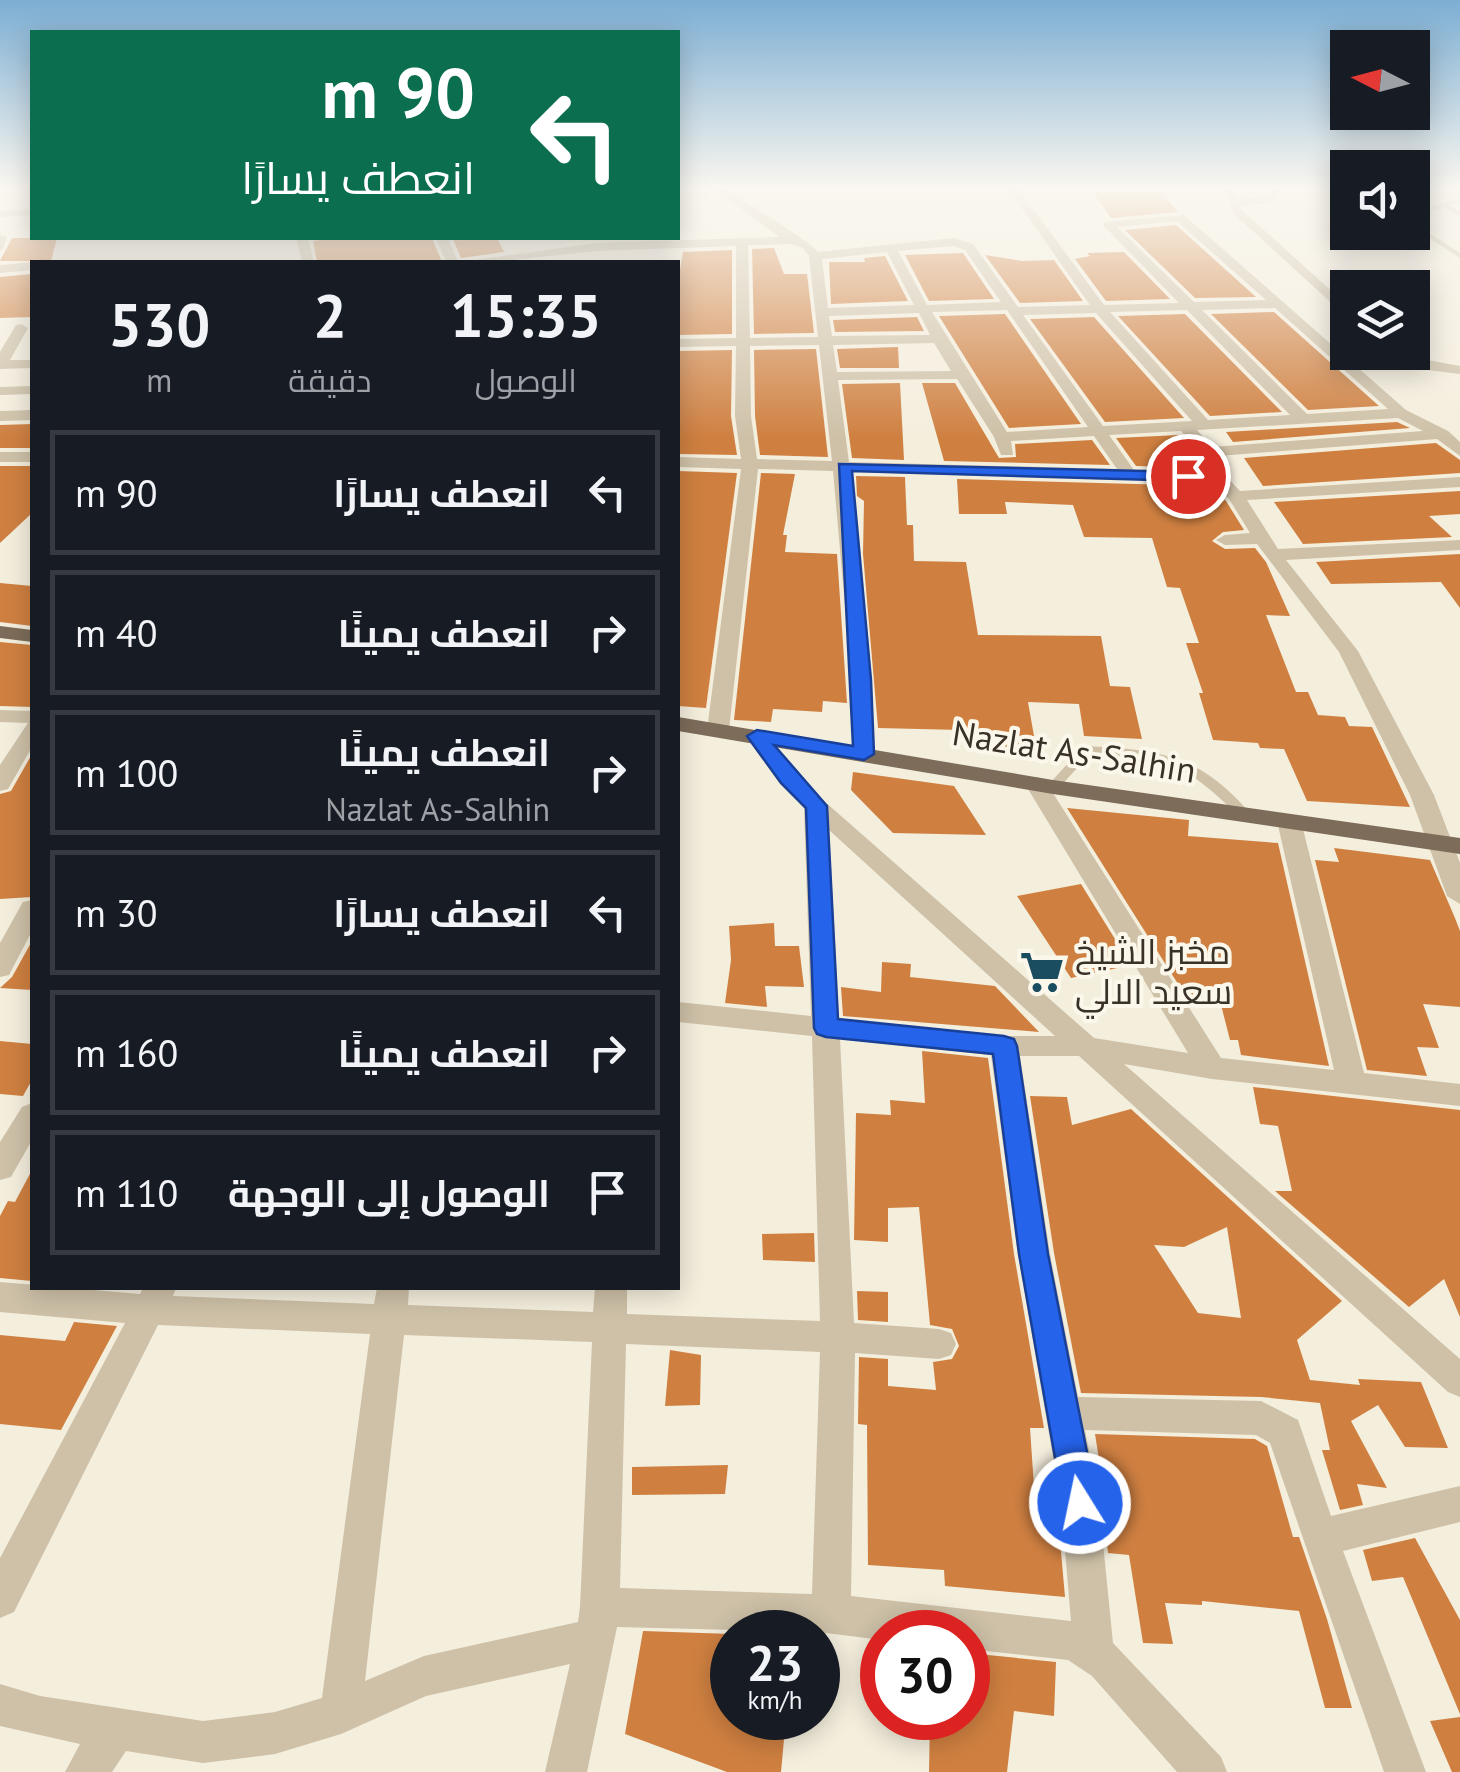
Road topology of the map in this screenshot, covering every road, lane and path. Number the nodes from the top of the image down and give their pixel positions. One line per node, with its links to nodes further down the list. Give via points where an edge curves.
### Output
1 (742, 273): 20 (street)
2 (817, 273): 15 (street)
3 (903, 273): 12 (street)
4 (987, 273): 13 (street)
5 (1074, 273): 14 (street)
6 (1158, 273): 11 (street)
7 (1244, 273): 10 (street)
8 (1307, 273): 9 (street)
9 (1330, 296)
10 (1280, 304): 11 (street); 30 (street)
11 (1192, 306): 14 (street); 33 (street)
12 (922, 308): 13 (street); 15 (street); 18 (street)
13 (1012, 308): 14 (street); 35 (street)
14 (1100, 309): 34 (street)
15 (822, 312): 19 (street)
16 (0, 332): 17 (street)
17 (25, 334): 23 (street)
18 (940, 339): 19 (street); 27 (street)
19 (826, 341): 20 (street); 26 (street)
20 (742, 342): 21 (street); 44 (street)
21 (680, 344)
22 (30, 364): 23 (street)
23 (0, 365)
24 (1430, 368): 25 (street)
25 (1460, 370)
26 (832, 376): 27 (street); 45 (street)
27 (962, 376): 38 (street)
28 (30, 390): 29 (street)
29 (0, 391)
30 (1402, 412): 33 (street); 36 (street)
31 (30, 415): 32 (street)
32 (0, 416)
33 (1302, 418): 34 (street)
34 (1195, 426): 35 (street); 40 (street)
35 (1098, 432): 38 (street); 47 (street)
36 (1441, 434): 37 (street); 39 (street); 40 (street)
37 (1460, 434)
38 (1002, 437): 46 (street)
39 (1460, 451)
40 (1208, 452): 48 (street)
41 (30, 456): 42 (street)
42 (0, 457)
43 (680, 462): 44 (street)
44 (750, 465): 45 (street); 59 (street)
45 (844, 467): 46 (street); 62 (street)
46 (1013, 472): 47 (street)
47 (1129, 476): 48 (street)
48 (1217, 477): 50 (street)
49 (1460, 482): 50 (street)
50 (1236, 496): 53 (street)
51 (1224, 540): 53 (street)
52 (1460, 544): 53 (street)
53 (1268, 547): 68 (street, via 1348,652)
54 (0, 632): 55 (main road)
55 (30, 636)
56 (0, 716): 57 (street)
57 (30, 717)
58 (680, 724): 59 (main road, Nazlat As-Salhin)
59 (718, 730): 61 (main road, Nazlat As-Salhin)
60 (30, 732): 63 (street)
61 (757, 736): 62 (main road, Nazlat As-Salhin); 65 (street)
62 (864, 754): 64 (main road, Nazlat As-Salhin)
63 (0, 784)
64 (1044, 785): 66 (main road, Nazlat As-Salhin); 66 (lane, via 1087,750 1159,753 1201,771); 76 (street)
65 (816, 806): 73 (street); 75 (street)
66 (1246, 814): 67 (main road, Nazlat As-Salhin)
67 (1289, 821): 68 (main road, Nazlat As-Salhin); 77 (street)
68 (1449, 844): 69 (street)
69 (1460, 896)
70 (30, 912): 71 (street)
71 (12, 951)
72 (680, 1012): 73 (street)
73 (826, 1028): 74 (street); 86 (street)
74 (1004, 1046): 75 (street); 89 (street)
75 (1082, 1046): 76 (street); 88 (street, via 1170,1117)
76 (1212, 1068): 77 (street)
77 (1352, 1084): 78 (street)
78 (1460, 1096)
79 (30, 1118): 80 (street)
80 (0, 1168)
81 (611, 1290): 85 (street)
82 (0, 1297): 83 (street)
83 (154, 1299): 84 (street); 92 (street)
84 (390, 1303): 85 (street); 99 (street)
85 (607, 1328): 86 (street); 96 (street)
86 (838, 1337): 87 (street); 93 (street)
87 (939, 1344)
88 (1460, 1381)
89 (1065, 1413): 91 (street, via 1275,1423 1285,1432); 97 (street)
90 (1460, 1504): 91 (street)
91 (1319, 1538): 104 (street)
92 (0, 1598)
93 (831, 1610)
94 (840, 1615): 97 (street, via 1074,1641)
95 (710, 1619): 96 (street)
96 (598, 1623): 99 (street, via 424,1676); 102 (street)
97 (1094, 1651): 103 (street)
98 (0, 1705): 100 (street)
99 (341, 1713): 100 (street, via 202,1742)
100 (116, 1729): 101 (street)
101 (86, 1772)
102 (566, 1772)
103 (1206, 1772)
104 (1405, 1772)

